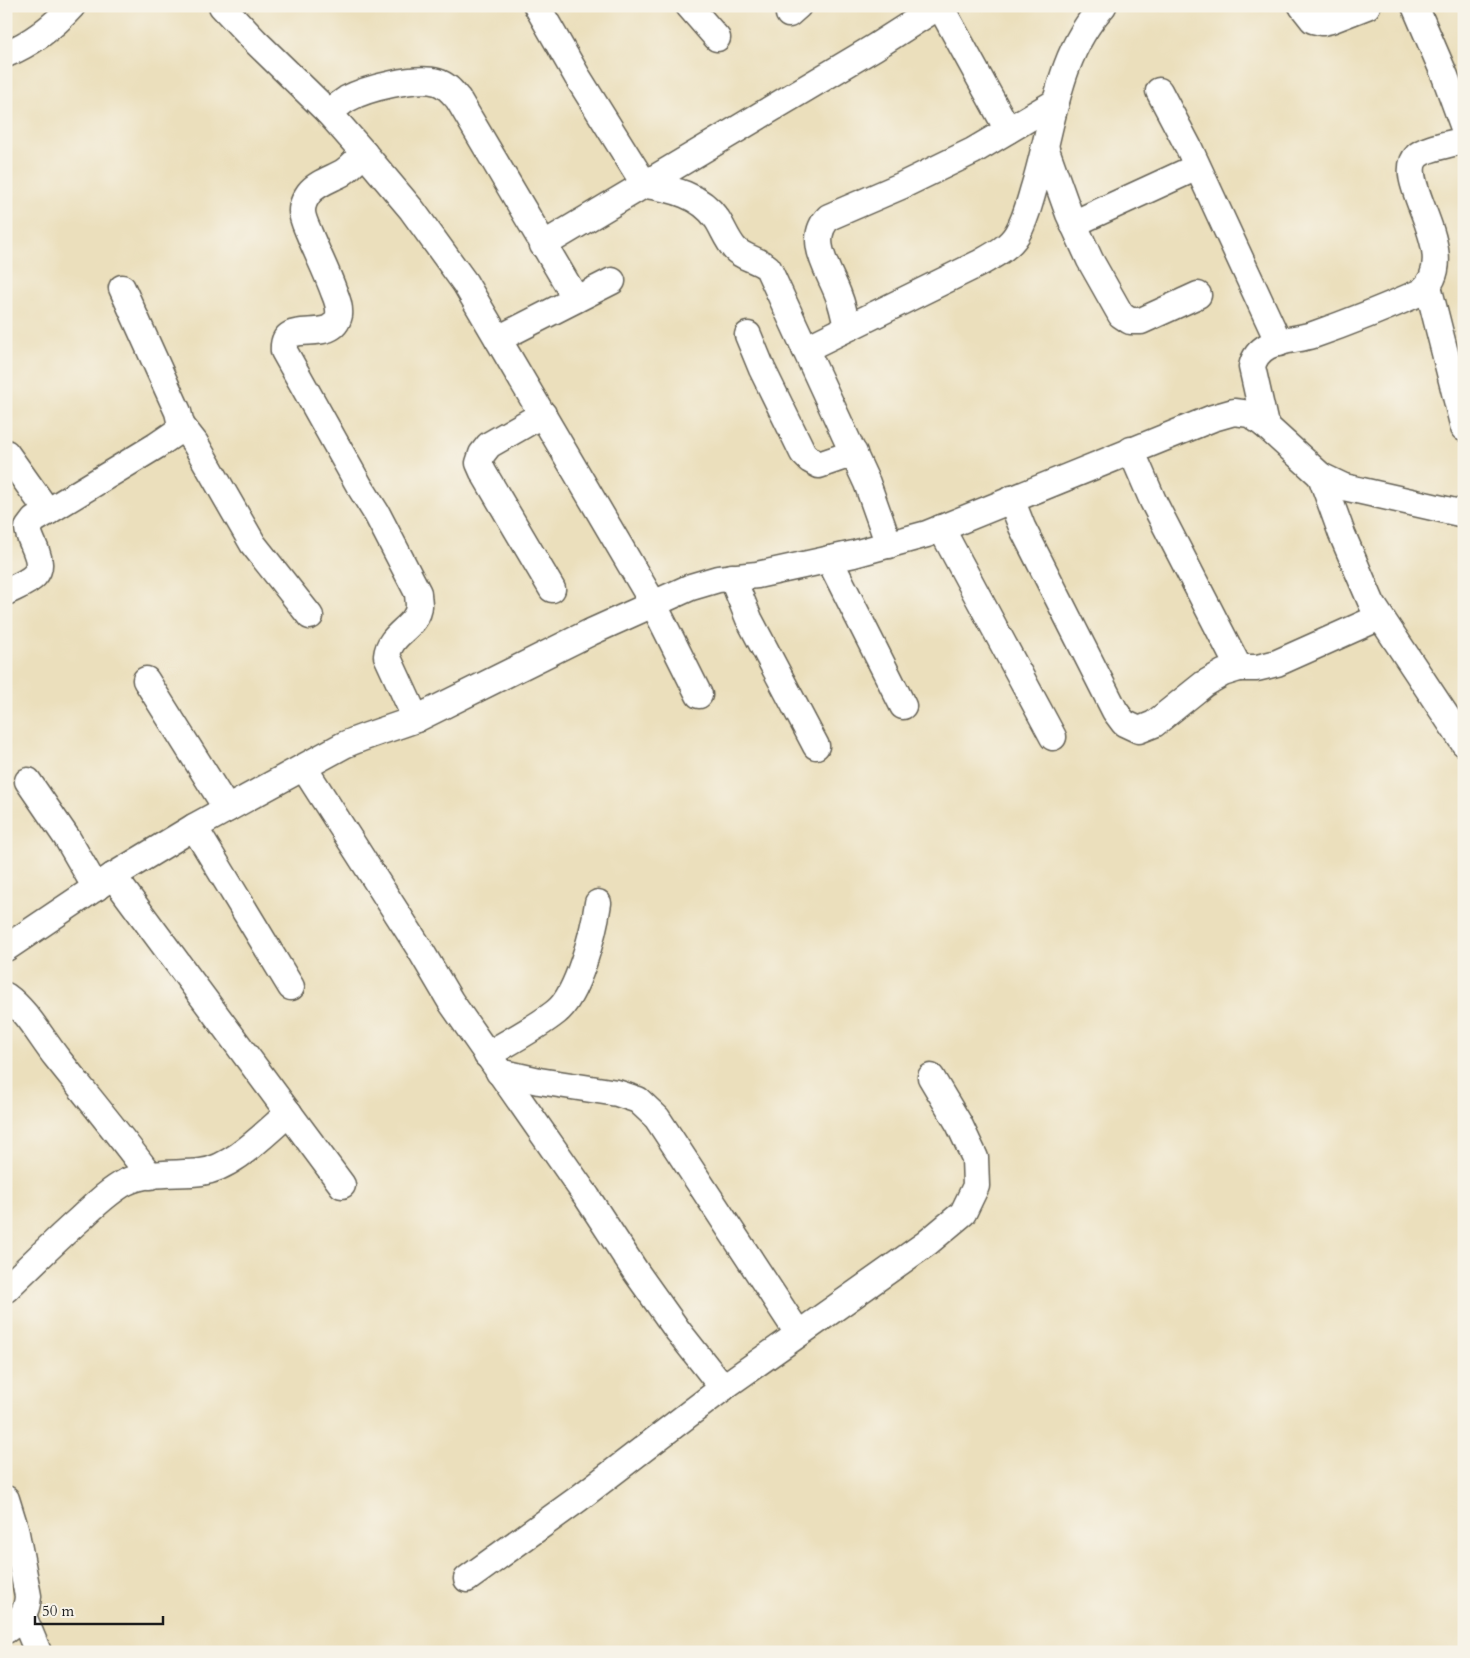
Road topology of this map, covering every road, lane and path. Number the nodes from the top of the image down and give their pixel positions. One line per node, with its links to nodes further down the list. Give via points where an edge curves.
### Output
1 (72, 6): 11 (street, via 31,43)
2 (222, 6): 14 (street)
3 (537, 6): 21 (street)
4 (689, 6): 10 (street)
5 (940, 6): 16 (street); 21 (street)
6 (1103, 6): 13 (street, via 1080,38 1064,71)
7 (1302, 6): 8 (street, via 1313,20 1322,22)
8 (1367, 6)
9 (1415, 6): 15 (street)
10 (717, 38)
11 (6, 54)
12 (1159, 91): 20 (street)
13 (1056, 102): 16 (street); 18 (street)
14 (328, 112): 19 (street); 23 (street, via 347,99 388,85 437,82 450,89)
15 (1464, 128)
16 (1008, 130): 29 (street, via 928,174 828,217 822,223 820,247 839,296)
17 (1464, 140): 25 (street, via 1421,153 1411,168 1436,248 1436,265)
18 (1045, 147): 22 (street); 29 (street, via 1026,215 1017,235 1002,250)
19 (364, 153): 31 (street, via 412,210 465,283); 59 (street, via 343,172 310,192 302,211 329,277 339,315 326,330 297,332 287,336 283,343 284,351 378,514 418,593 419,607 415,618 393,640 387,656)
20 (1198, 167): 22 (street); 32 (street)
21 (645, 185): 23 (street); 33 (street, via 667,188 694,198 717,219 735,249 768,268)
22 (1073, 224): 27 (street, via 1118,310 1130,321 1141,321)
23 (544, 244): 28 (street)
24 (612, 281): 28 (street)
25 (1428, 286): 32 (street, via 1421,292 1350,322); 34 (street)
26 (122, 288): 36 (street)
27 (1198, 295)
28 (576, 299): 31 (street)
29 (846, 328): 33 (street)
30 (748, 335): 41 (street, via 762,370 810,460 819,465)
31 (498, 339): 35 (street)
32 (1279, 343): 37 (street, via 1261,351 1252,367)
33 (805, 349): 41 (street)
34 (1456, 363): 38 (street)
35 (543, 414): 50 (street, via 489,445 479,463); 52 (street)
36 (181, 425): 44 (street, via 169,437); 53 (street, via 253,544)
37 (1266, 426): 39 (street, via 1250,414 1234,412); 42 (street)
38 (1464, 428)
39 (1131, 450): 43 (street); 55 (street, via 1153,501)
40 (6, 453): 44 (street)
41 (854, 453): 47 (street)
42 (1320, 476): 45 (street, via 1344,487); 54 (street)
43 (1011, 499): 46 (street); 55 (street, via 1022,527 1124,723 1139,730 1154,724 1204,684)
44 (48, 512): 51 (street, via 28,528 40,566 36,576)
45 (1464, 514)
46 (941, 528): 47 (street); 60 (street)
47 (889, 545): 48 (street)
48 (829, 559): 49 (street, via 757,575); 58 (street)
49 (732, 577): 52 (street, via 691,586); 62 (street, via 749,619)
50 (552, 589)
51 (6, 592)
52 (653, 603): 57 (street); 59 (street)
53 (310, 616)
54 (1380, 617): 55 (street, via 1277,663); 61 (street)
55 (1239, 668)
56 (146, 680): 65 (street)
57 (699, 694)
58 (903, 706)
59 (416, 719): 63 (street, via 368,734)
60 (1053, 737)
61 (1464, 743)
62 (816, 746)
63 (304, 768): 65 (street); 72 (street)
64 (28, 781): 67 (street, via 67,838)
65 (227, 809): 66 (street)
66 (194, 827): 67 (street); 70 (street)
67 (105, 882): 69 (street); 74 (street)
68 (598, 903): 72 (street, via 592,936 565,1002)
69 (6, 948)
70 (291, 987)
71 (6, 996): 75 (street, via 25,1015)
72 (493, 1063): 78 (street, via 539,1080 617,1093 638,1100 657,1118); 79 (street, via 636,1272)
73 (931, 1077): 78 (street, via 975,1158 976,1186 963,1213 919,1249)
74 (289, 1113): 75 (street, via 222,1166 203,1172); 76 (street)
75 (150, 1176): 77 (street, via 127,1182 104,1197)
76 (342, 1185)
77 (6, 1289)
78 (798, 1333): 79 (street)
79 (722, 1388): 81 (street, via 578,1499)
80 (6, 1499): 82 (street, via 28,1596 27,1606)
81 (467, 1579)
82 (14, 1623): 83 (street)
83 (38, 1652)

